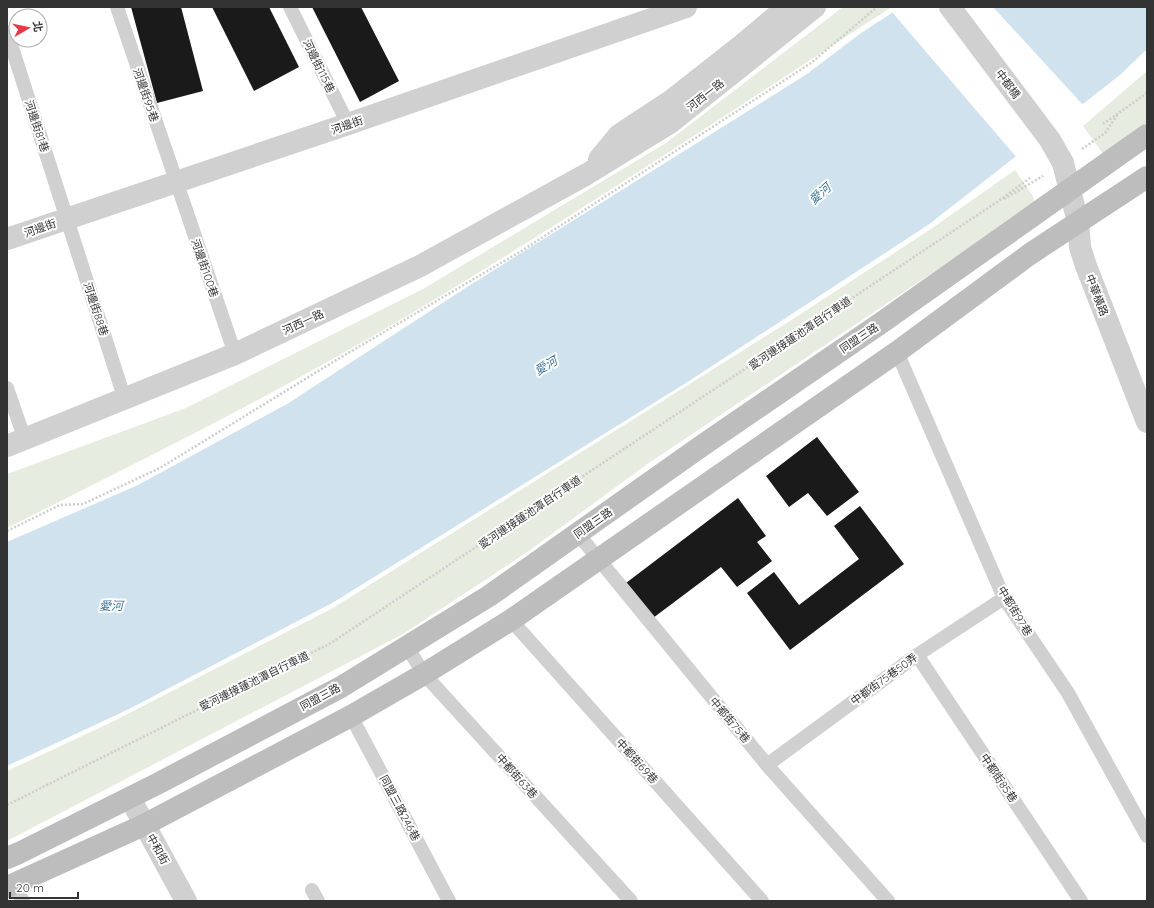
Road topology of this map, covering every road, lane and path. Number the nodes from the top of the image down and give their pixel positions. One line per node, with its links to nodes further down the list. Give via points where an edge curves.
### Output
1 (117, 7): 17 (lane, 河邊街95巷)
2 (290, 7): 10 (lane, 河邊街115巷)
3 (686, 7): 10 (street, 河邊街)
4 (815, 7): 14 (street, 河西一路, via 670,123)
5 (877, 7): 28 (path, via 811,63 523,250 160,468 83,504 60,506)
6 (950, 7): 13 (street, 中都橋, bridge, via 1050,140)
7 (775, 11): 14 (street, 河西一路, via 672,100 619,135)
8 (7, 32): 19 (lane, 河邊街81巷)
9 (1147, 93): 11 (path)
10 (348, 124): 17 (street, 河邊街)
11 (1103, 124)
12 (1147, 135): 18 (street, 同盟三路)
13 (1063, 163): 18 (street, 中華橫路)
14 (587, 174): 23 (street, 河西一路, via 420,266)
15 (1147, 177): 20 (street)
16 (1030, 178): 39 (path, 愛河連接蓮池潭自行車道, via 331,643)
17 (176, 182): 19 (street, 河邊街); 23 (lane, 河邊街100巷)
18 (1070, 190): 20 (street, 中華橫路); 29 (street, 同盟三路)
19 (66, 219): 21 (street, 河邊街); 25 (lane, 河邊街88巷)
20 (1078, 222): 22 (street, via 1030,254); 26 (street, 中華橫路, via 1080,247 1086,266)
21 (7, 239)
22 (897, 352): 30 (street); 31 (lane, 中都街97巷)
23 (235, 354): 25 (street, 河西一路)
24 (7, 388): 27 (lane)
25 (126, 400): 27 (street, 河西一路)
26 (1147, 422)
27 (16, 443)
28 (7, 530)
29 (578, 534): 30 (lane, 中都街75巷); 33 (street, 同盟三路, via 489,596)
30 (598, 561): 32 (street); 37 (lane, 中都街75巷)
31 (1004, 598): 34 (lane, 中都街75巷50弄); 41 (lane, 中都街97巷, via 1068,693)
32 (511, 620): 35 (street); 47 (lane, 中都街69巷)
33 (407, 647): 35 (lane, 中都街63巷); 38 (street, 同盟三路, via 341,687)
34 (917, 655): 37 (lane, 中都街75巷50弄); 49 (lane, 中都街85巷)
35 (424, 674): 36 (street); 46 (lane, 中都街63巷)
36 (351, 716): 40 (street); 45 (lane, 同盟三路246巷)
37 (767, 765): 48 (lane, 中都街75巷)
38 (130, 798): 40 (street, 中和街); 42 (street, 同盟三路)
39 (7, 805)
40 (144, 825): 43 (street); 44 (street, 中和街)
41 (1147, 836)
42 (7, 858)
43 (14, 891)
44 (186, 901)
45 (448, 901)
46 (631, 901)
47 (762, 901)
48 (888, 901)
49 (1081, 901)

